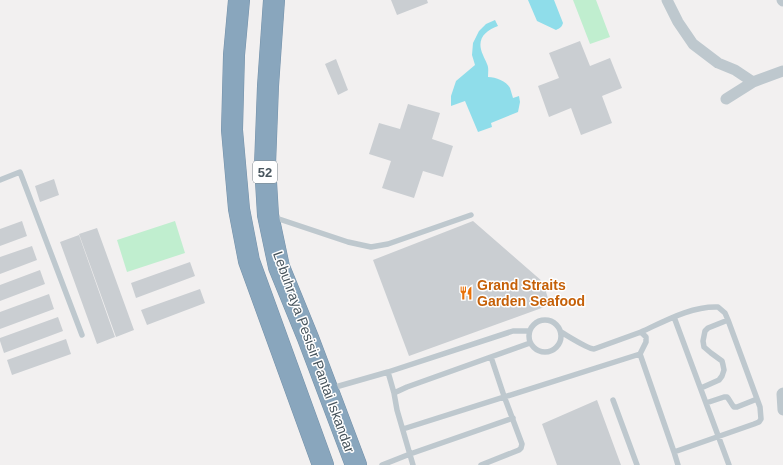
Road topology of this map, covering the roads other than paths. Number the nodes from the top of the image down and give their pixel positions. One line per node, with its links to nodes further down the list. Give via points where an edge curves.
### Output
1 (230, 0): 5 (highway)
2 (239, 0): 5 (highway, 52)
3 (274, 0): 10 (highway, Lebuhraya Pesisir Pantai Iskandar / 52, via 265,165)
4 (668, 0): 7 (street, via 678,22 693,44 718,63)
5 (234, 55): 36 (highway, 52, via 232,130 239,209 249,261)
6 (783, 71): 7 (street)
7 (753, 82): 8 (street)
8 (726, 99)
9 (0, 180): 17 (lane, via 20,172)
10 (268, 215): 11 (lane, via 348,242 371,247 388,244); 23 (highway, Lebuhraya Pesisir Pantai Iskandar / 52, via 279,267)
11 (471, 215)
12 (674, 317): 13 (lane, via 703,307 718,307); 16 (lane); 22 (lane)
13 (728, 320): 22 (lane, via 705,331 704,347 722,361 724,370 719,380); 27 (lane)
14 (529, 331): 15 (lane, via 540,320 551,320); 18 (lane); 21 (lane, via 513,331)
15 (561, 332): 16 (lane, via 594,349); 18 (lane, via 560,342 548,352 538,350)
16 (641, 332): 19 (lane, via 646,337 646,342)
17 (82, 335)
18 (530, 343): 20 (lane)
19 (640, 354): 26 (lane); 34 (lane)
20 (491, 357): 25 (lane); 26 (lane)
21 (388, 372): 23 (lane); 25 (lane)
22 (701, 388): 29 (lane)
23 (328, 390): 37 (highway, Lebuhraya Pesisir Pantai Iskandar / 52)
24 (783, 392): 30 (street)
25 (394, 393): 32 (lane)
26 (504, 396): 31 (lane); 32 (lane)
27 (757, 399): 29 (lane, via 738,407 734,407 727,397); 33 (lane, via 761,414 759,422)
28 (613, 400): 41 (lane)
29 (706, 403): 33 (lane)
30 (783, 410)
31 (513, 418): 35 (lane); 40 (lane, via 521,448)
32 (402, 429): 35 (lane)
33 (719, 437): 34 (lane); 43 (lane)
34 (674, 452): 42 (lane)
35 (410, 454): 38 (lane); 39 (lane)
36 (323, 465)
37 (356, 465)
38 (382, 465)
39 (413, 465)
40 (481, 465)
41 (637, 465)
42 (678, 465)
43 (729, 465)

